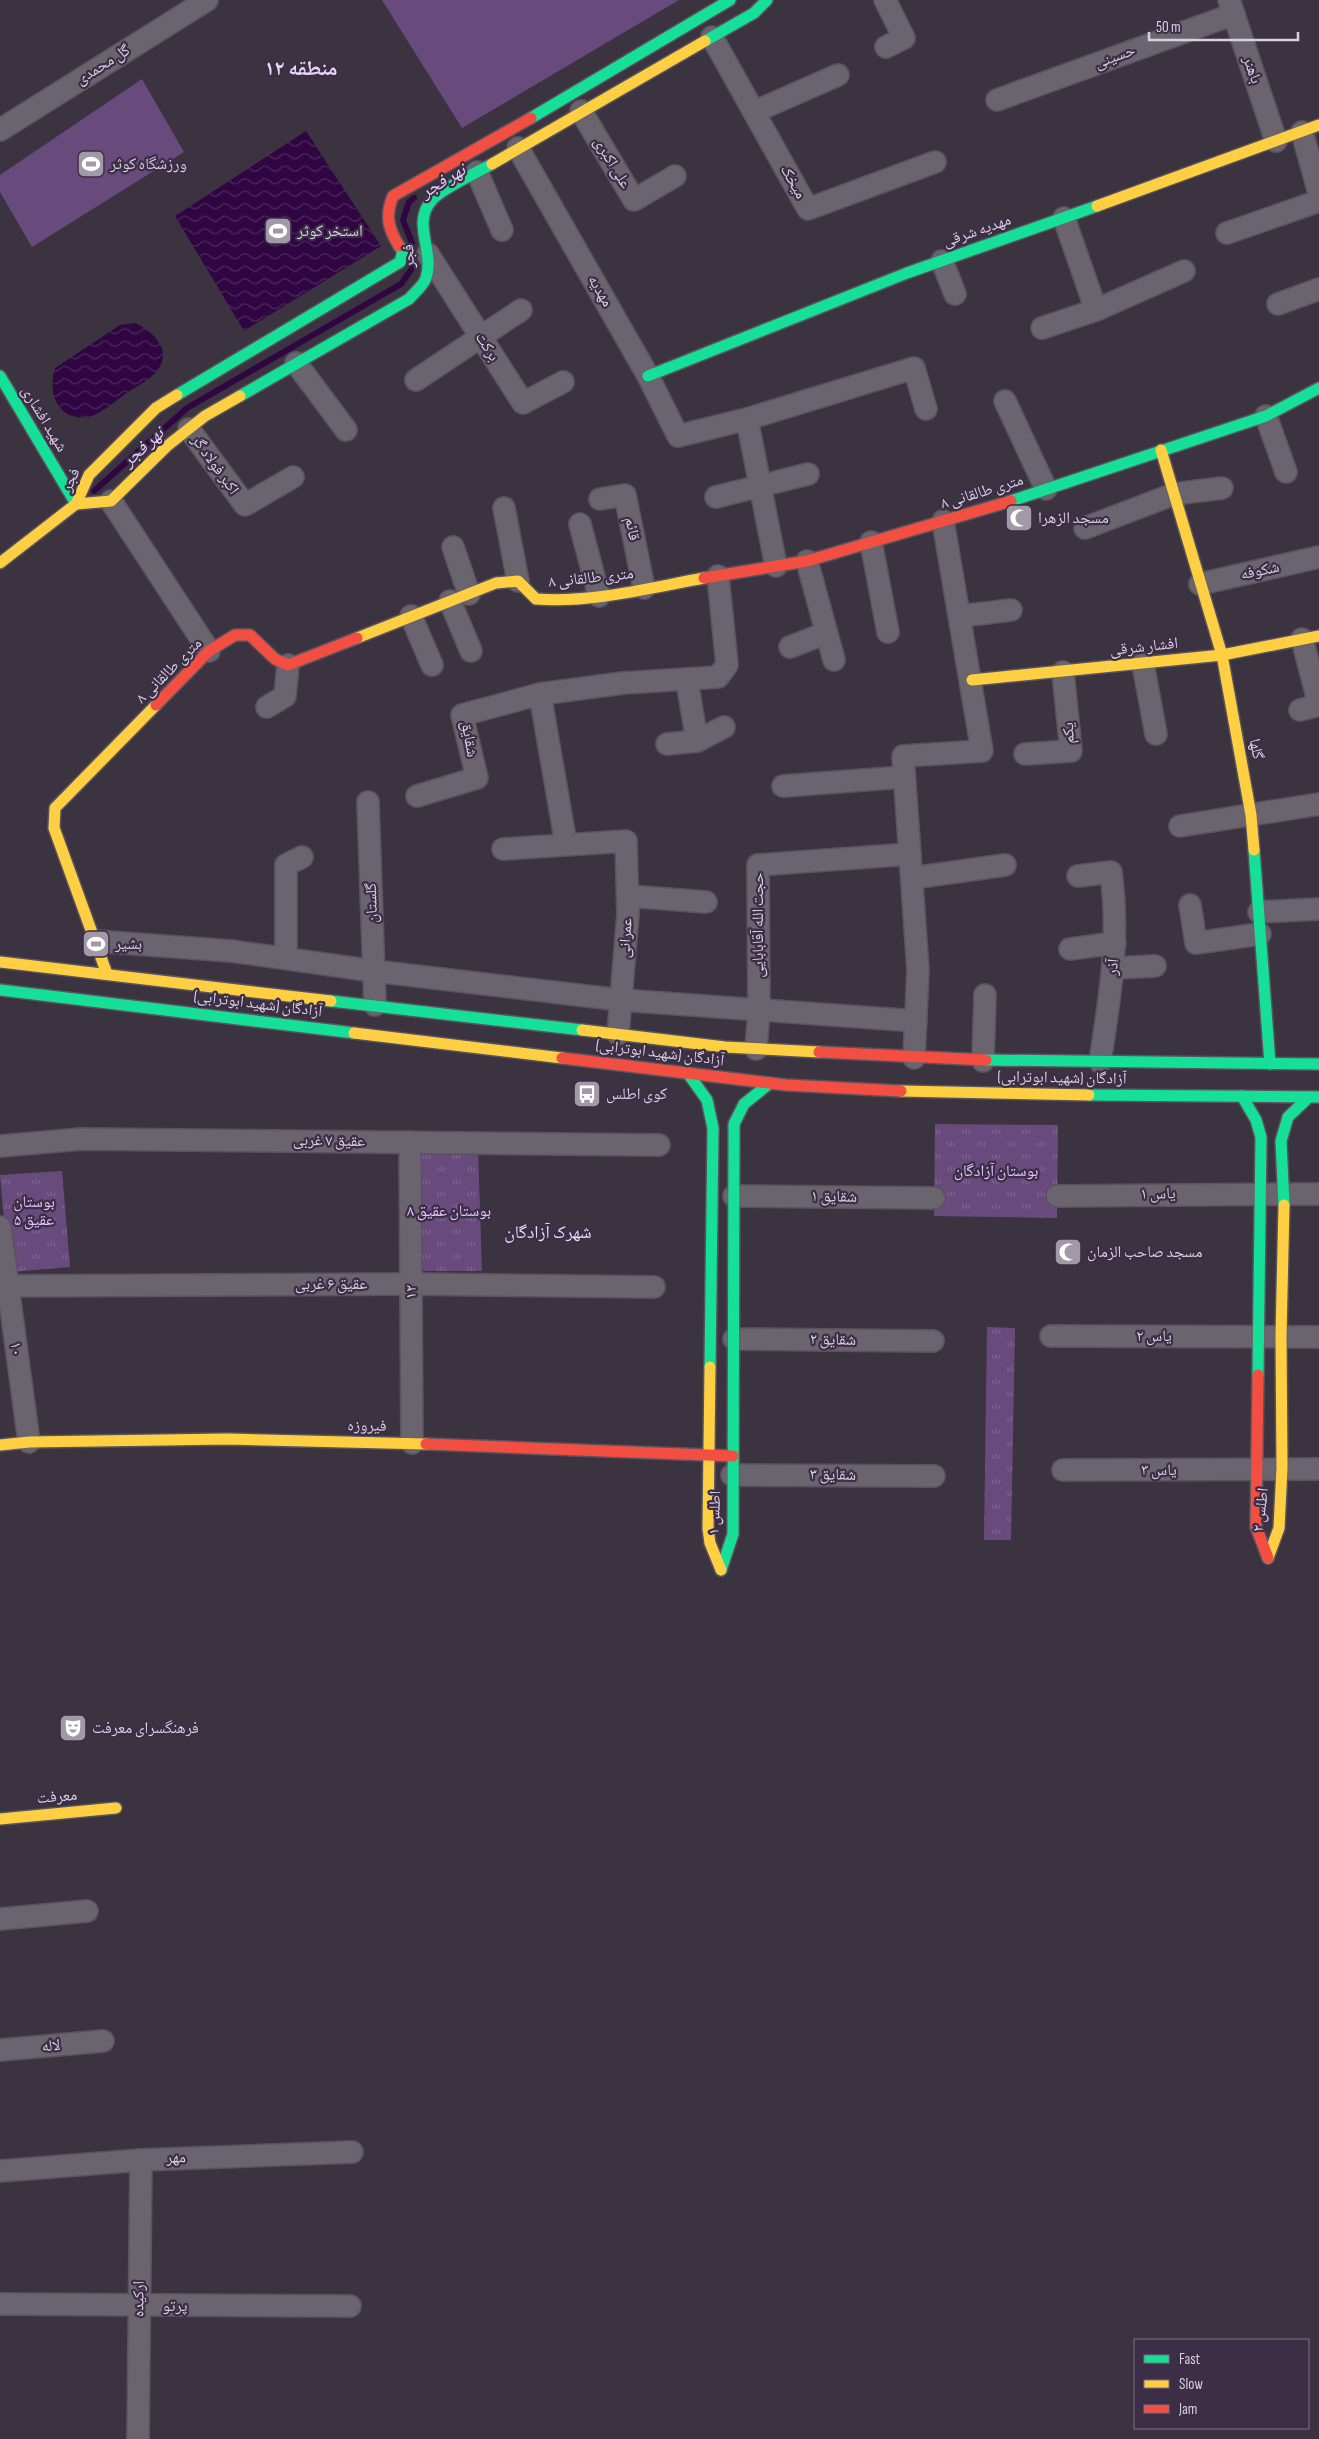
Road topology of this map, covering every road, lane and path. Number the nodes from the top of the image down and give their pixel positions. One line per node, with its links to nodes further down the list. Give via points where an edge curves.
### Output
1 (207, 0): 13 (street, گل محمدی)
2 (730, 0): 57 (street, فجر, via 393,196 386,209 388,228 403,251 400,262 156,408 89,475)
3 (767, 0): 6 (street, فجر, via 754,13)
4 (885, 0): 7 (street, via 904,38)
5 (1231, 7): 9 (street, حسینی); 14 (street, باهنر)
6 (712, 37): 10 (street, فجر); 11 (street, میخک)
7 (886, 46)
8 (838, 75): 11 (street)
9 (997, 100)
10 (581, 111): 15 (street, فجر); 18 (street, علی اکبری, via 634,200)
11 (754, 112): 16 (street, میخک, via 808,209)
12 (1310, 128): 14 (street, مهدیه شرقی); 19 (street)
13 (0, 130)
14 (1276, 141): 21 (street, مهدیه شرقی)
15 (518, 148): 17 (street, فجر); 36 (street, مهدیه)
16 (935, 162)
17 (477, 172): 22 (street); 24 (street, فجر, via 433,198 423,212 422,225)
18 (675, 176)
19 (1319, 193)
20 (1319, 201): 23 (street)
21 (1064, 218): 25 (street, مهدیه شرقی); 31 (street)
22 (502, 230)
23 (1227, 233)
24 (428, 254): 33 (street, برکت); 34 (street, فجر, via 426,278 409,299)
25 (942, 261): 28 (street); 36 (street, مهدیه شرقی)
26 (1184, 271): 31 (street)
27 (1319, 289): 29 (street)
28 (954, 294)
29 (1278, 304)
30 (521, 310): 33 (street)
31 (1096, 310): 32 (street)
32 (1042, 328)
33 (481, 337): 37 (street); 38 (street, برکت, via 523,403)
34 (296, 363): 44 (street, فجر, via 204,416); 45 (street)
35 (0, 376): 57 (street, شهید افشاری)
36 (648, 376): 43 (street, مهدیه, via 678,436)
37 (416, 380)
38 (563, 382)
39 (1319, 388): 42 (street, ۸ متری طالقانی)
40 (1005, 401): 52 (street)
41 (926, 409): 43 (street, via 914,368)
42 (1266, 416): 46 (street, ۸ متری طالقانی); 47 (street)
43 (747, 419): 50 (street)
44 (189, 429): 49 (street, اکبر فولاد گر, via 245,504); 56 (street, فجر)
45 (346, 430)
46 (1161, 450): 52 (street, ۸ متری طالقانی); 53 (street, گلها)
47 (1286, 472)
48 (808, 474): 50 (street)
49 (293, 477)
50 (760, 485): 54 (street); 67 (street)
51 (1222, 488): 53 (street)
52 (1046, 489): 59 (street, ۸ متری طالقانی)
53 (1174, 494): 61 (street); 70 (street, گلها)
54 (716, 496)
55 (600, 500): 71 (street, قائم, via 626,495)
56 (111, 501): 57 (street, فجر); 82 (street)
57 (76, 504): 66 (street)
58 (504, 508): 69 (street)
59 (943, 521): 62 (street, ۸ متری طالقانی); 76 (street)
60 (580, 524): 72 (street)
61 (1085, 528)
62 (871, 542): 65 (street, ۸ متری طالقانی); 77 (street)
63 (453, 547): 73 (street)
64 (1319, 558): 70 (street, شکوفه)
65 (807, 561): 67 (street, ۸ متری طالقانی); 78 (street)
66 (0, 564)
67 (776, 566): 68 (street, ۸ متری طالقانی)
68 (718, 576): 71 (street, ۸ متری طالقانی); 89 (street, via 728,665 718,677)
69 (518, 581): 72 (street, ۸ متری طالقانی, via 536,599); 73 (street, via 496,583)
70 (1200, 584): 83 (street, گلها)
71 (644, 588): 72 (street, ۸ متری طالقانی)
72 (598, 596)
73 (459, 598): 75 (street); 81 (street)
74 (1011, 610): 76 (street)
75 (411, 616): 86 (street); 87 (street)
76 (961, 616): 90 (street)
77 (888, 632)
78 (826, 633): 80 (street); 84 (street)
79 (1311, 638): 83 (street, افشار شرقی); 93 (street)
80 (790, 647)
81 (471, 650)
82 (210, 651): 86 (street, ۸ متری طالقانی, via 235,635 250,635 275,659); 119 (street, ۸ متری طالقانی, via 55,808 54,828)
83 (1222, 655): 85 (street, افشار شرقی); 104 (street, گلها)
84 (834, 660)
85 (1143, 664): 88 (street, افشار شرقی); 95 (street)
86 (288, 665): 92 (street, via 285,696)
87 (432, 665)
88 (1063, 672): 90 (street, افشار شرقی); 98 (street, یکم, via 1071,751)
89 (687, 680): 91 (street, via 623,683); 96 (street)
90 (972, 680): 99 (street, via 982,751 903,756)
91 (540, 694): 101 (street, شقایق, via 462,715 477,778); 106 (street)
92 (267, 706)
93 (1313, 706)
94 (724, 727): 96 (street)
95 (1156, 734)
96 (697, 741): 97 (street)
97 (667, 744)
98 (1026, 754)
99 (904, 777): 100 (street); 108 (street)
100 (783, 786)
101 (417, 796)
102 (368, 802): 126 (street, گلستان)
103 (1319, 804): 104 (street)
104 (1251, 815): 105 (street); 117 (street, گلها)
105 (1180, 826)
106 (566, 844): 107 (street); 113 (street, عمرانی, via 626,841)
107 (504, 849)
108 (910, 854): 112 (street); 132 (street, حجت الله آقابابایی, via 758,865)
109 (302, 857): 122 (street, via 286,865)
110 (1005, 865): 112 (street)
111 (1078, 876): 120 (street, آذر, via 1111,872)
112 (912, 878): 133 (street, via 918,970)
113 (628, 896): 114 (street); 130 (street, عمرانی)
114 (706, 902)
115 (1190, 905): 118 (street, via 1196,943)
116 (1319, 909): 117 (street)
117 (1259, 912): 118 (street, گلها)
118 (1260, 934): 138 (street, گلها)
119 (95, 941): 122 (street); 127 (street, ۸ متری طالقانی)
120 (1115, 943): 121 (street); 125 (street, آذر)
121 (1070, 949)
122 (286, 958): 126 (street)
123 (0, 962): 127 (street, آزادگان (شهید ابوترابی))
124 (1155, 966): 125 (street)
125 (1114, 968): 137 (street, آذر)
126 (374, 971): 130 (street); 131 (street, گلستان)
127 (106, 974): 131 (street, آزادگان (شهید ابوترابی))
128 (0, 990): 141 (street, آزادگان (شهید ابوترابی))
129 (985, 995): 140 (street)
130 (621, 1000): 132 (street); 134 (street, عمرانی)
131 (375, 1005): 134 (street, آزادگان (شهید ابوترابی))
132 (758, 1011): 133 (street); 135 (street, حجت الله آقابابایی)
133 (916, 1021): 136 (street)
134 (618, 1034): 135 (street, آزادگان (شهید ابوترابی))
135 (756, 1048): 136 (street, آزادگان (شهید ابوترابی))
136 (914, 1058): 140 (street, آزادگان (شهید ابوترابی))
137 (1100, 1062): 138 (street, آزادگان (شهید ابوترابی)); 140 (street, آزادگان (شهید ابوترابی))
138 (1270, 1064): 139 (street, آزادگان (شهید ابوترابی))
139 (1319, 1064)
140 (972, 1067): 143 (street)
141 (687, 1072): 142 (street, آزادگان (شهید ابوترابی)); 168 (street, اطلس ۱, via 707,1100 713,1128)
142 (770, 1083): 143 (street, آزادگان (شهید ابوترابی)); 152 (street, اطلس ۱, via 744,1104 734,1124)
143 (969, 1093): 144 (street, آزادگان (شهید ابوترابی))
144 (1242, 1096): 145 (street, آزادگان (شهید ابوترابی)); 149 (street, اطلس ۲, via 1256,1120 1261,1137)
145 (1314, 1097): 150 (street, اطلس ۲, via 1288,1117 1281,1141)
146 (410, 1142): 147 (street, عقیق ۷ غربی); 148 (street, عقیق ۷ غربی, via 81,1139); 156 (street, ۱۲)
147 (659, 1145)
148 (0, 1146)
149 (1260, 1193): 150 (street, یاس ۱); 153 (street, یاس ۱); 160 (street, اطلس ۲)
150 (1284, 1193): 151 (street, یاس ۱); 161 (street, اطلس ۲)
151 (1319, 1194)
152 (734, 1196): 154 (street, شقایق ۱); 163 (street, اطلس ۱)
153 (1057, 1196)
154 (934, 1198)
155 (0, 1227): 157 (street, ۱۰)
156 (411, 1284): 157 (street, عقیق ۶ غربی); 158 (street, عقیق ۶ غربی); 166 (street, ۱۲)
157 (4, 1286): 165 (street, ۱۰)
158 (654, 1287)
159 (1052, 1336): 160 (street, یاس ۲)
160 (1257, 1336): 161 (street, یاس ۲); 170 (street, اطلس ۲)
161 (1281, 1336): 162 (street, یاس ۲); 171 (street, اطلس ۲)
162 (1319, 1337)
163 (734, 1339): 164 (street, شقایق ۲); 169 (street, اطلس ۱)
164 (933, 1341)
165 (29, 1442): 166 (street, فیروزه, via 228,1439); 167 (street, فیروزه)
166 (412, 1443): 168 (street, فیروزه)
167 (0, 1445)
168 (709, 1455): 169 (street, فیروزه); 169 (street, اطلس ۱, via 708,1529 721,1570 732,1534)
169 (732, 1465): 174 (street, شقایق ۳)
170 (1255, 1468): 171 (street, یاس ۳); 171 (street, اطلس ۲, via 1256,1527 1268,1558 1279,1528); 173 (street, یاس ۳)
171 (1282, 1468): 172 (street, یاس ۳)
172 (1319, 1469)
173 (1063, 1470)
174 (934, 1476)
175 (116, 1808): 176 (street, معرفت)
176 (0, 1819)
177 (87, 1911): 178 (street)
178 (0, 1919)
179 (103, 2041): 180 (street, لاله)
180 (0, 2050)
181 (352, 2152): 182 (street, مهر)
182 (141, 2160): 183 (street, مهر); 185 (street, ارکیده)
183 (0, 2171)
184 (0, 2304): 185 (street, پرتو)
185 (139, 2305): 186 (street, پرتو); 187 (street, ارکیده)
186 (350, 2306)
187 (138, 2439)

